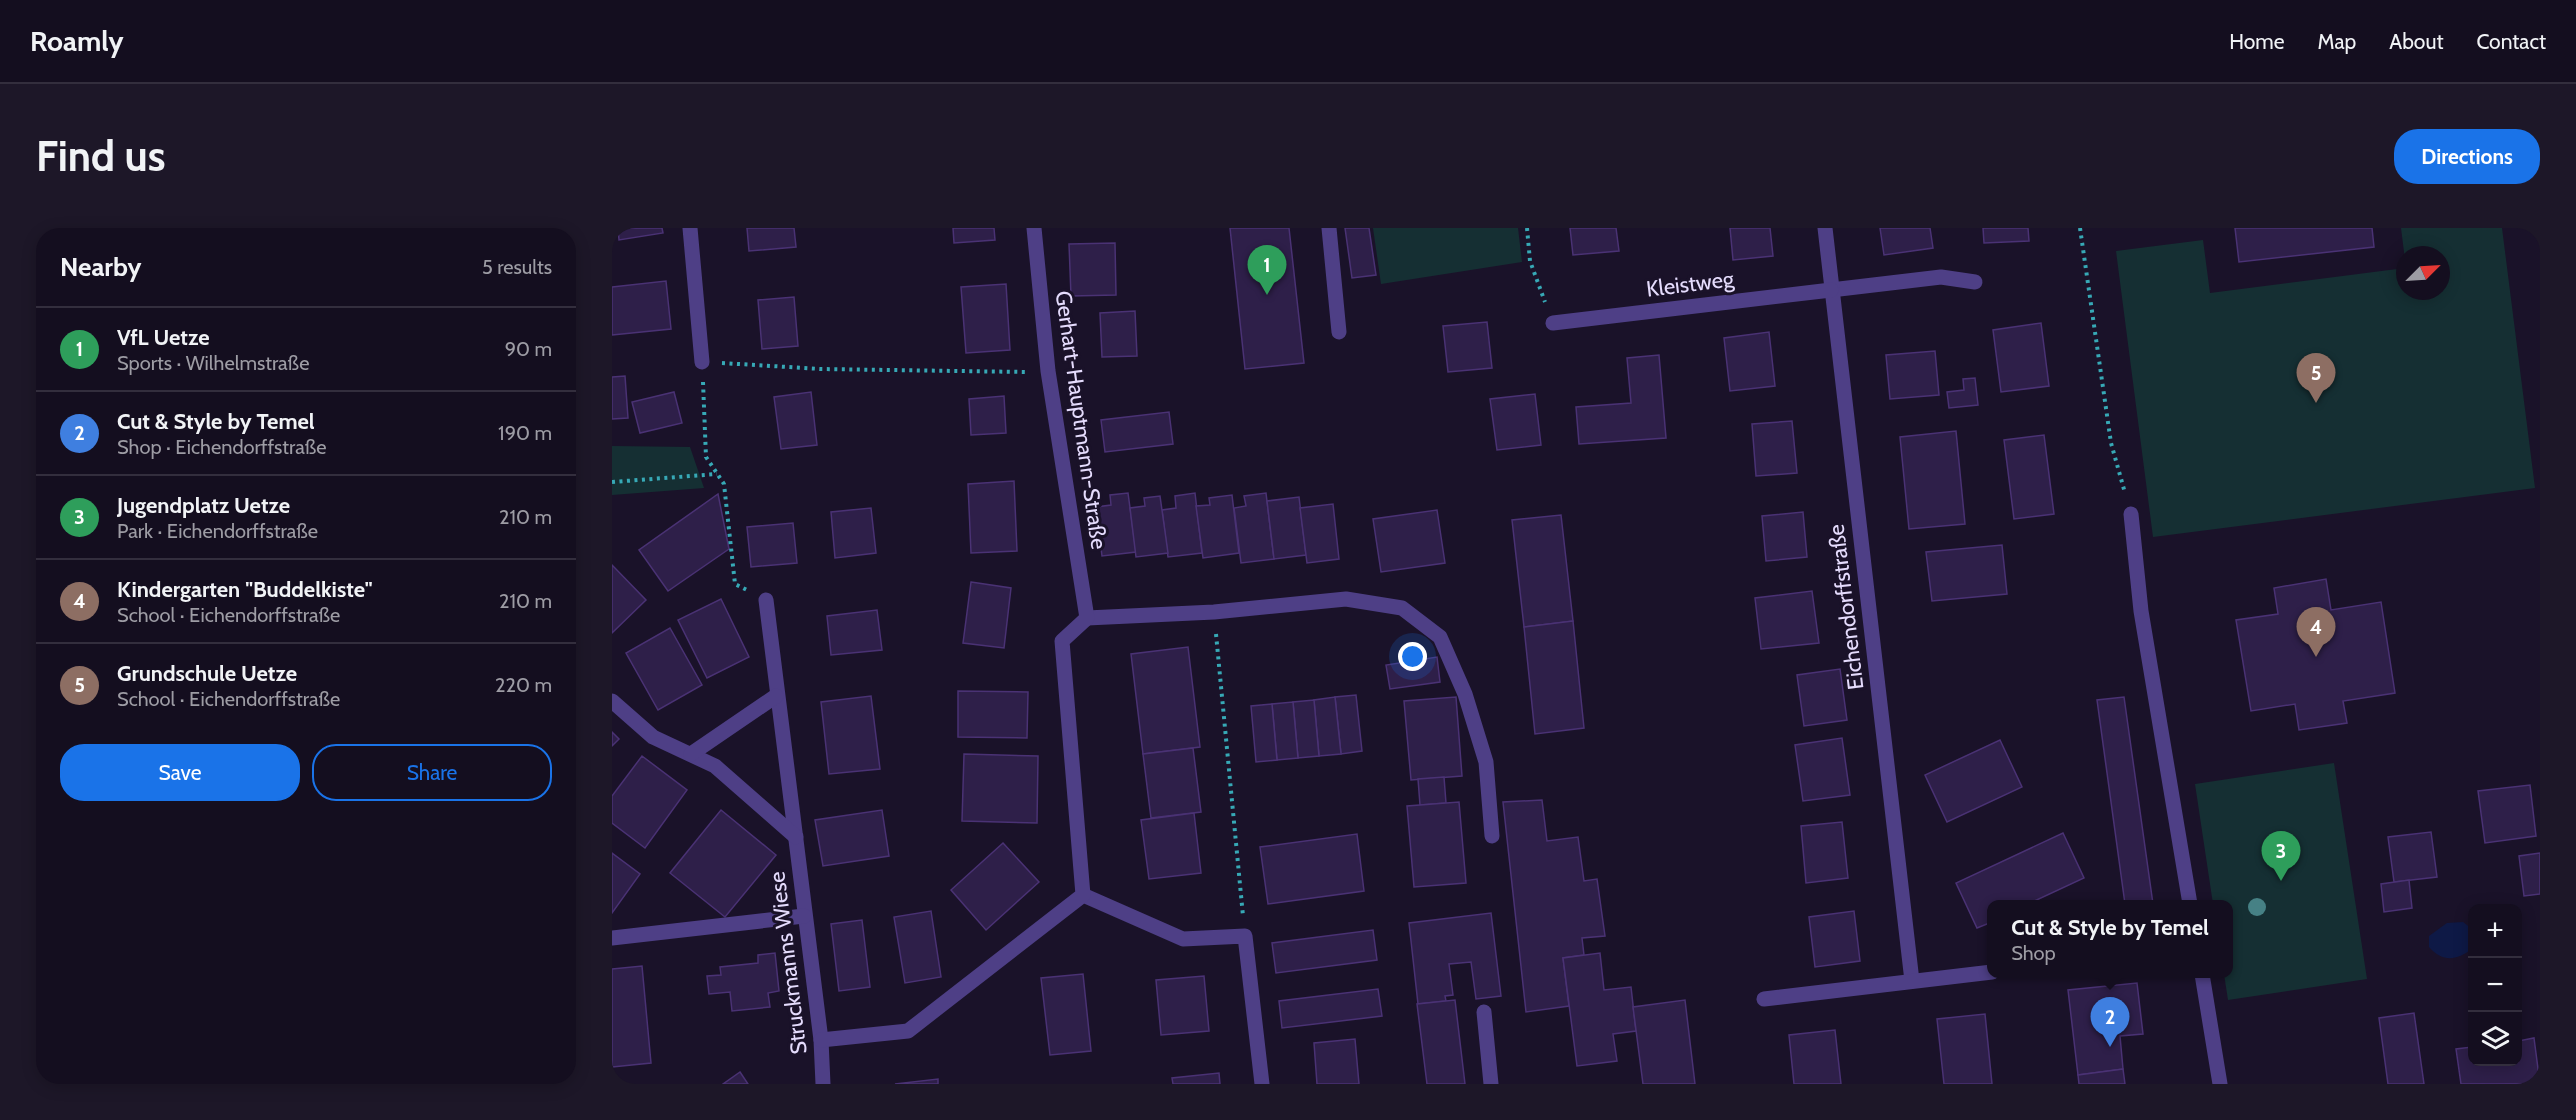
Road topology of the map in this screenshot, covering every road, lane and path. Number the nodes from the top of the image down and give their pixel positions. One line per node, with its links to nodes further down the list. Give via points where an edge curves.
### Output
1 (690, 228): 11 (street)
2 (1034, 228): 12 (street, Gerhart-Hauptmann-Straße)
3 (1329, 228): 10 (street)
4 (1527, 228): 9 (path, via 1530,261)
5 (1825, 228): 8 (street, Eichendorffstraße)
6 (2080, 228): 15 (path, via 2111,443)
7 (1975, 282): 8 (street, Kleistweg, via 1941,277)
8 (1831, 290): 9 (street, Kleistweg); 31 (street, Eichendorffstraße)
9 (1553, 323)
10 (1339, 332)
11 (702, 362): 12 (path, via 821,369); 13 (path, via 706,457)
12 (1048, 371): 18 (street, Gerhart-Hauptmann-Straße)
13 (717, 474): 14 (path); 16 (path, via 724,484 735,584)
14 (612, 482)
15 (2131, 514): 25 (street, via 2141,611)
16 (766, 600): 19 (street, Struckmanns Wiese)
17 (1214, 612): 18 (street); 22 (street, via 1346,599 1402,608 1440,637 1466,694 1486,762); 27 (path)
18 (1087, 618): 24 (street, via 1062,641)
19 (776, 696): 21 (street); 23 (street, Struckmanns Wiese)
20 (612, 701): 21 (street, Struckmanns Wiese, via 653,737)
21 (691, 754): 23 (street, Struckmanns Wiese, via 715,766)
22 (1492, 836)
23 (796, 837): 26 (street, Struckmanns Wiese)
24 (1083, 895): 27 (street, via 1183,939); 34 (street, via 908,1031)
25 (2189, 900)
26 (804, 916): 28 (street); 34 (street, Struckmanns Wiese)
27 (1245, 936): 36 (street)
28 (612, 938)
29 (1987, 973): 31 (street)
30 (2203, 978): 38 (street)
31 (1912, 981): 32 (street)
32 (1764, 999)
33 (1484, 1012): 37 (street)
34 (820, 1040): 35 (street, Struckmanns Wiese)
35 (823, 1084)
36 (1262, 1084)
37 (1491, 1084)
38 (2220, 1084)

